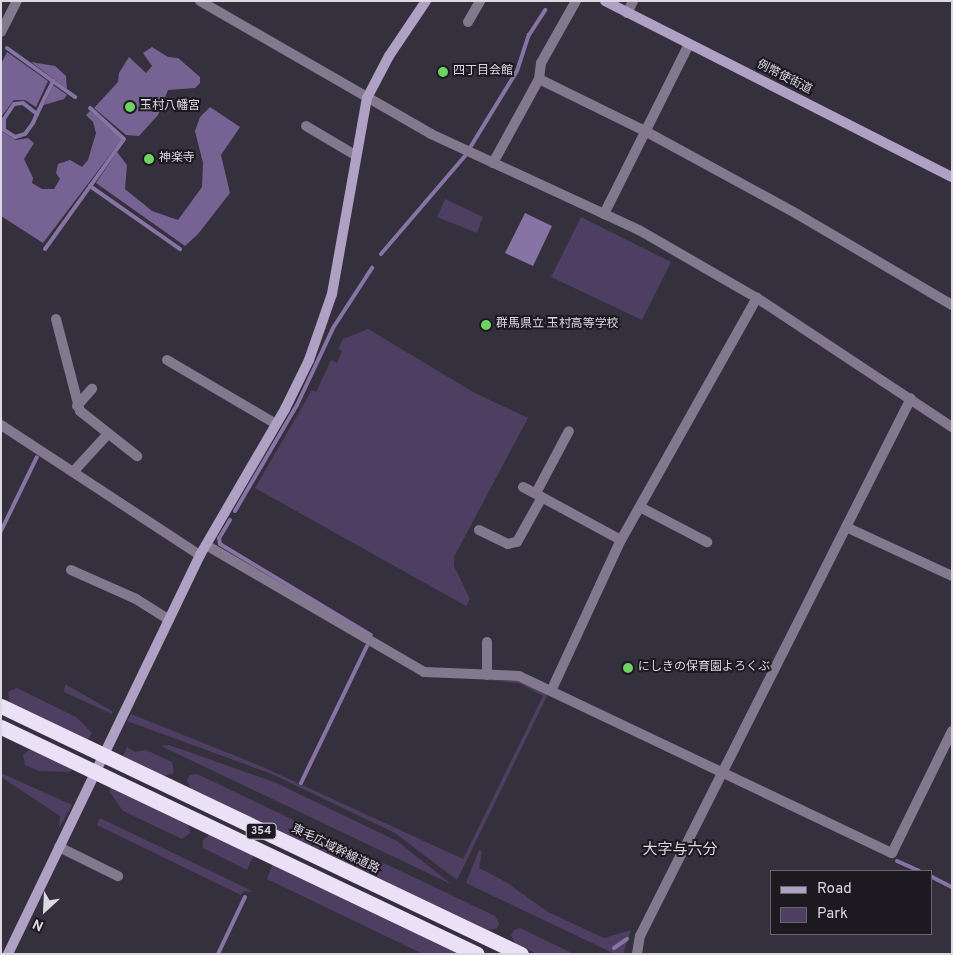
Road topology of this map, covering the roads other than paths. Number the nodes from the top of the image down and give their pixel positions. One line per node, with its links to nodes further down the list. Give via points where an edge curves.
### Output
1 (17, 1): 10 (street)
2 (200, 1): 13 (street)
3 (426, 1): 13 (street, via 389,56)
4 (480, 1): 9 (street)
5 (576, 1): 12 (street, via 541,63)
6 (605, 1): 8 (street, 例幣使街道)
7 (633, 1): 8 (street)
8 (628, 13): 11 (street, 例幣使街道)
9 (468, 22)
10 (1, 32)
11 (689, 44): 15 (street); 18 (street, 例幣使街道)
12 (539, 78): 15 (street); 17 (street)
13 (367, 98): 16 (street); 17 (street, via 419,128)
14 (306, 126): 16 (street)
15 (645, 131): 19 (street); 21 (street, via 797,214)
16 (355, 156): 27 (street, via 328,314 297,386)
17 (493, 163): 19 (street)
18 (952, 177)
19 (604, 214): 20 (street, via 639,230)
20 (757, 298): 25 (street); 36 (street)
21 (952, 305)
22 (56, 319): 26 (street)
23 (167, 360): 27 (street)
24 (92, 389): 26 (street)
25 (911, 398): 29 (street); 37 (street)
26 (77, 406): 31 (street)
27 (276, 424): 41 (street)
28 (1, 425): 33 (street)
29 (952, 426)
30 (569, 431): 35 (street)
31 (107, 435): 32 (street); 33 (street)
32 (138, 456)
33 (73, 472): 42 (street)
34 (523, 487): 35 (street)
35 (539, 495): 38 (street, via 517,542 508,544); 39 (street)
36 (640, 507): 39 (street); 40 (street)
37 (846, 527): 44 (street); 54 (street, via 826,570 808,597)
38 (480, 530)
39 (621, 540): 48 (street)
40 (707, 542)
41 (206, 545): 42 (street); 47 (street, via 424,672)
42 (200, 555): 45 (street)
43 (71, 570): 45 (street, via 136,599)
44 (952, 576)
45 (169, 620): 52 (street)
46 (487, 642): 47 (street)
47 (487, 675): 48 (street, via 519,676)
48 (552, 689): 54 (street)
49 (1, 706): 52 (highway, 東毛広域幹線道路 / 354)
50 (1, 727): 53 (highway, 354)
51 (952, 731): 54 (street, via 892,853)
52 (104, 755): 53 (street); 59 (highway, 東毛広域幹線道路 / 354)
53 (95, 772): 55 (street); 58 (highway, 354)
54 (724, 772): 60 (street, via 640,936)
55 (59, 847): 56 (street); 57 (street)
56 (118, 876)
57 (8, 954)
58 (478, 954)
59 (521, 954)
60 (638, 954)

